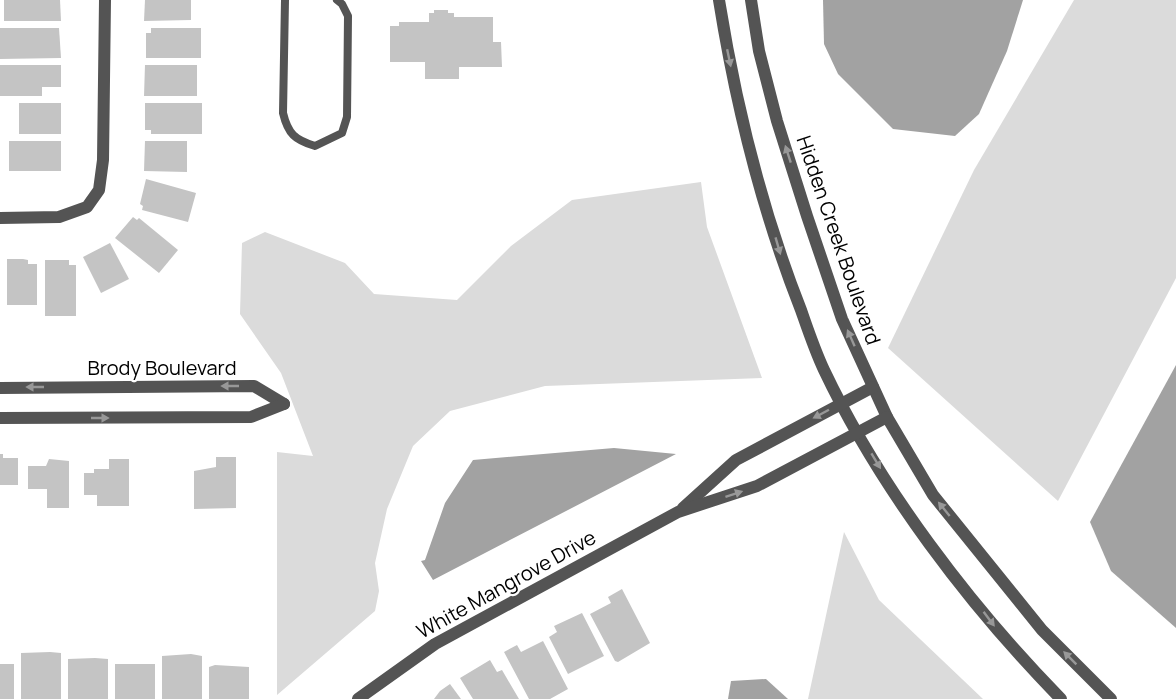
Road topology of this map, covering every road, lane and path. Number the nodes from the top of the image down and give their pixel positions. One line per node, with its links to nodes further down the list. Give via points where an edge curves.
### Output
1 (105, 0): 6 (street, via 103,160 99,190 87,207 59,217)
2 (285, 0): 3 (lane, via 282,113 287,129 297,140 315,146 342,133 347,117 348,16)
3 (337, 0)
4 (719, 0): 9 (street, one-way to 9, via 748,144 782,262 823,368)
5 (751, 0): 7 (street, Hidden Creek Boulevard, one-way to 5, via 842,319 794,174 759,51)
6 (0, 218)
7 (873, 387): 9 (street, White Mangrove Drive); 11 (street, Hidden Creek Boulevard)
8 (0, 388): 10 (street, Brody Boulevard, one-way to 8, via 251,417 284,404 254,386)
9 (841, 403): 12 (street); 13 (street, White Mangrove Drive, one-way to 13, via 736,460)
10 (0, 417)
11 (887, 417): 12 (street, White Mangrove Drive); 16 (street, Hidden Creek Boulevard, one-way to 11, via 1042,630 933,495)
12 (858, 432): 13 (street, White Mangrove Drive, one-way to 12, via 757,486); 15 (street, one-way to 15, via 901,504 1011,648)
13 (678, 512): 14 (street, White Mangrove Drive, via 435,644)
14 (358, 699)
15 (1061, 699)
16 (1111, 699)

